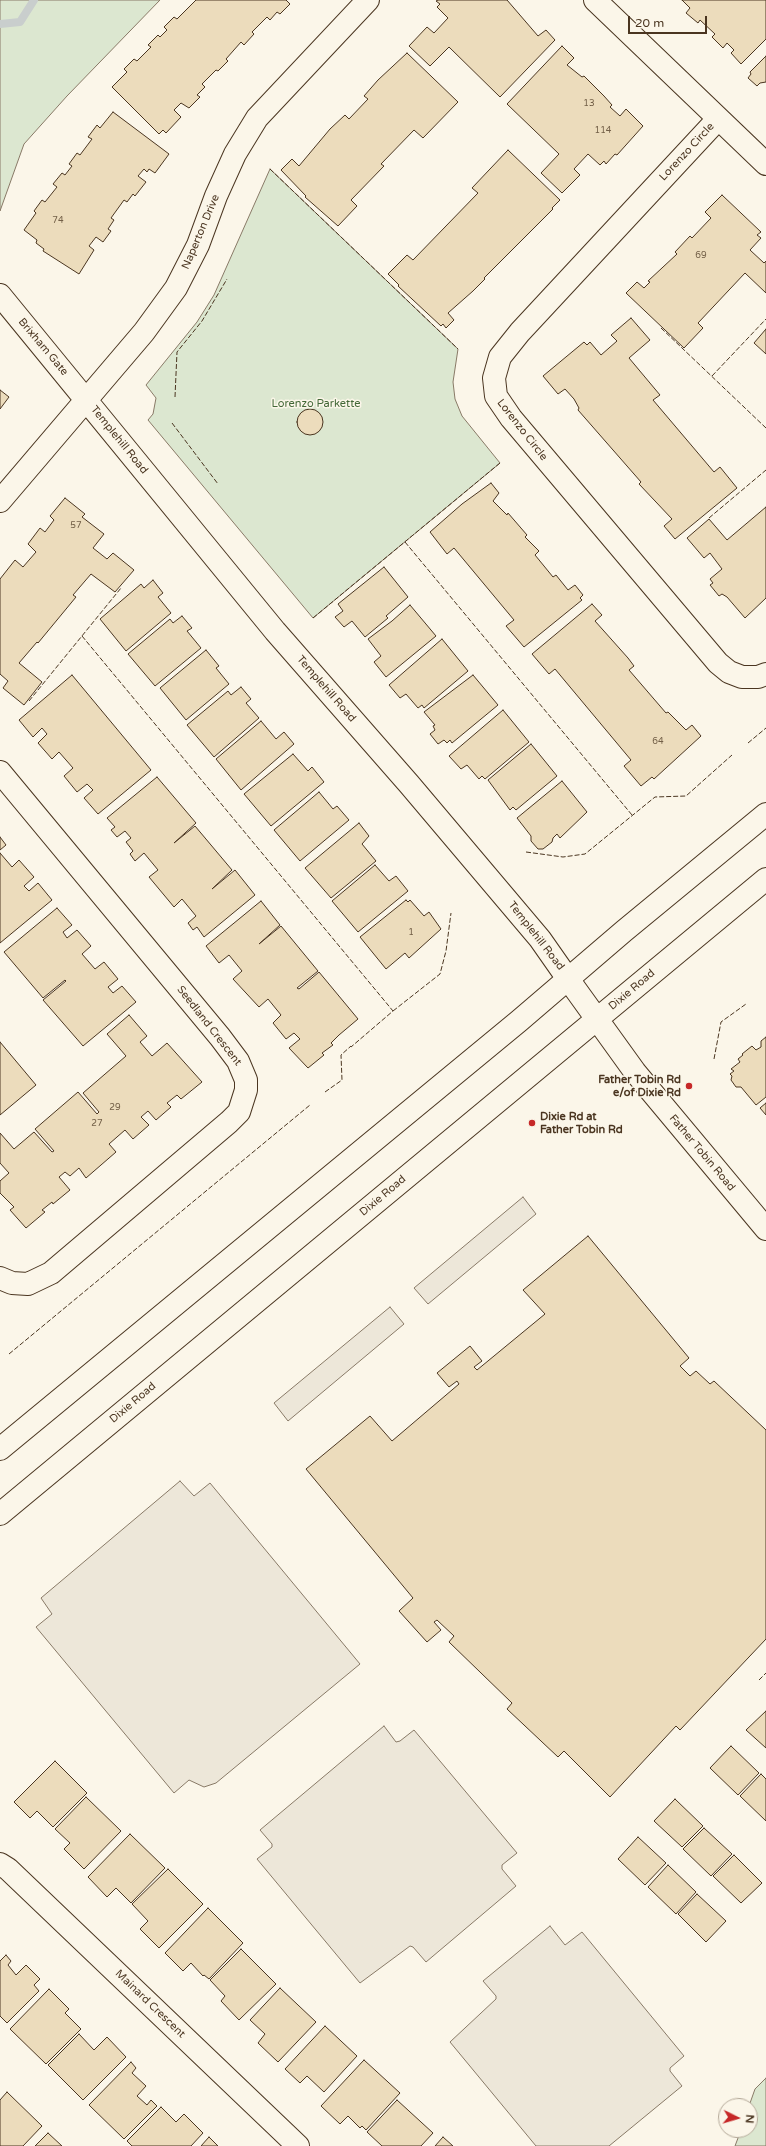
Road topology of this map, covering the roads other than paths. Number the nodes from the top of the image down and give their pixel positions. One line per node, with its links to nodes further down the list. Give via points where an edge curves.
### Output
1 (368, 0): 6 (street, Naperton Drive, via 257,118 235,154 198,245 176,288 144,332)
2 (595, 0): 3 (street, Lorenzo Circle)
3 (718, 119): 4 (street, Lorenzo Circle); 8 (street, Lorenzo Circle, via 520,332 500,357 494,378 496,396 511,418 718,663 729,672 742,677)
4 (766, 164)
5 (0, 295): 6 (street, Brixham Gate)
6 (86, 399): 7 (street, Naperton Drive); 12 (street, Templehill Road, via 275,631 540,939)
7 (0, 501)
8 (766, 674)
9 (0, 772): 15 (street, Seedland Crescent, via 220,1037 238,1061 246,1080 246,1090 239,1112 229,1122 51,1273 28,1284 12,1283)
10 (766, 814): 12 (street)
11 (766, 879): 13 (street, Dixie Road)
12 (568, 979): 13 (street, Father Tobin Road); 16 (street)
13 (597, 1019): 14 (street, Father Tobin Road, via 634,1072); 17 (street, Dixie Road)
14 (766, 1230)
15 (0, 1278)
16 (0, 1449)
17 (0, 1514)
18 (0, 1864): 19 (street, Mainard Crescent)
19 (298, 2146)

